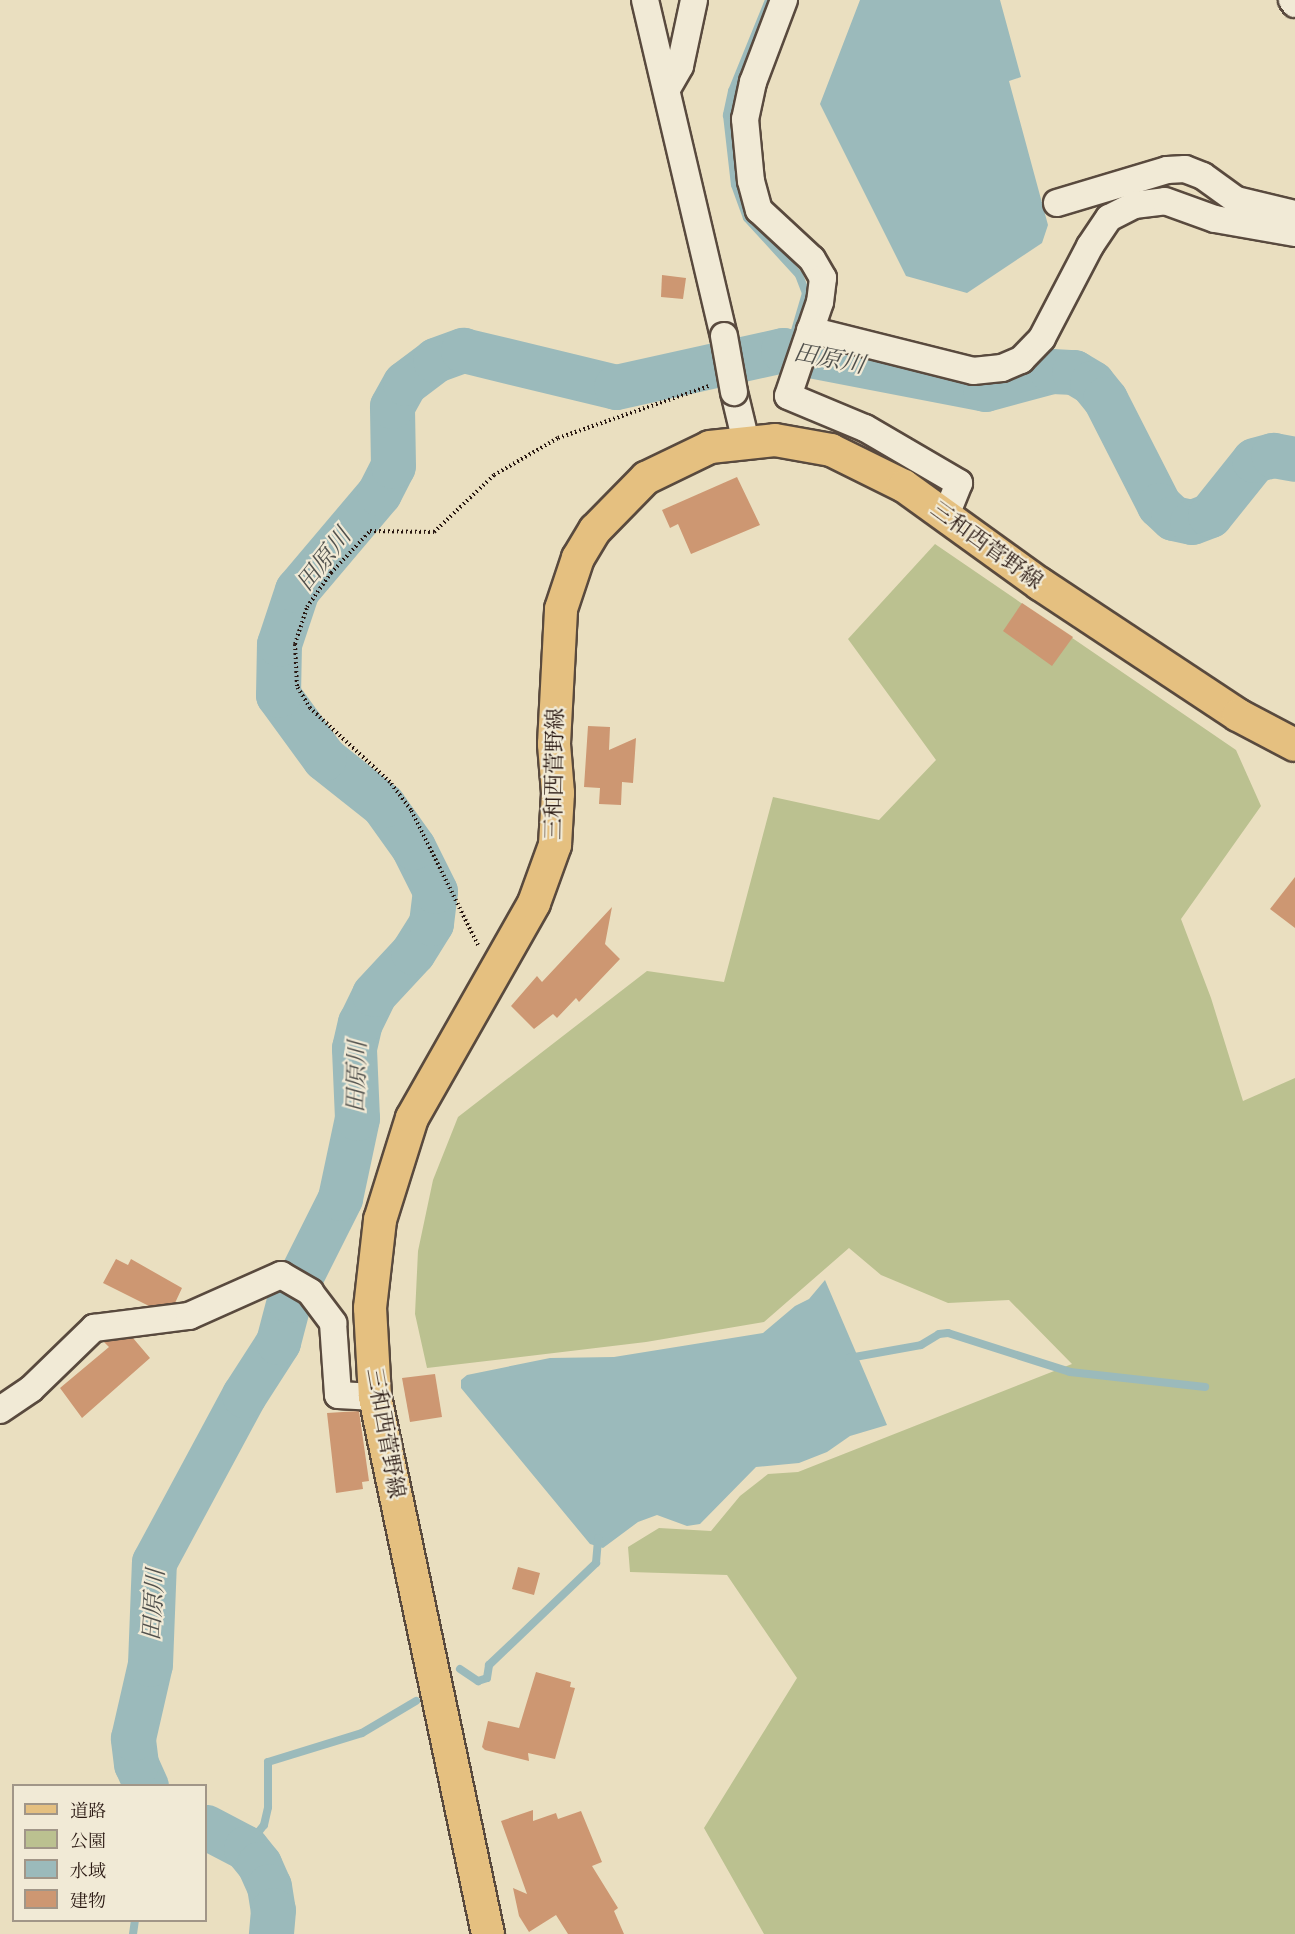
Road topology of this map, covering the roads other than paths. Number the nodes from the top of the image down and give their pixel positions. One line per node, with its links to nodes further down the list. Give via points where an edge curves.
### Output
1 (645, 0): 6 (street)
2 (694, 0): 6 (street, via 680,66)
3 (784, 0): 10 (street, via 753,82 745,119 751,181 759,210 812,259 823,278)
4 (1292, 0): 5 (street)
5 (1295, 4)
6 (668, 87): 11 (street, bridge, via 724,336 726,388)
7 (1058, 203): 8 (street, via 1167,170 1185,169 1203,176 1236,200)
8 (1295, 214)
9 (1295, 233): 10 (street, via 1215,219 1165,201 1134,206 1109,218 1042,338 1021,360 1002,368 973,371)
10 (809, 333): 12 (street, via 788,396 865,428 959,483)
11 (746, 442): 12 (main road, 三和西菅野線, via 775,440 831,450 883,473); 14 (main road, 三和西菅野線, via 710,447 646,478 610,513 578,558 561,609 554,744 558,793 555,845 534,903 412,1118 394,1167 380,1220 370,1308)
12 (946, 516): 13 (main road, 三和西菅野線, via 1040,584 1228,708)
13 (1295, 745)
14 (375, 1397): 15 (street, via 338,1395 333,1323 310,1292 282,1275 189,1316 94,1328 31,1389); 16 (main road, 三和西菅野線)
15 (0, 1410)
16 (488, 1934)

